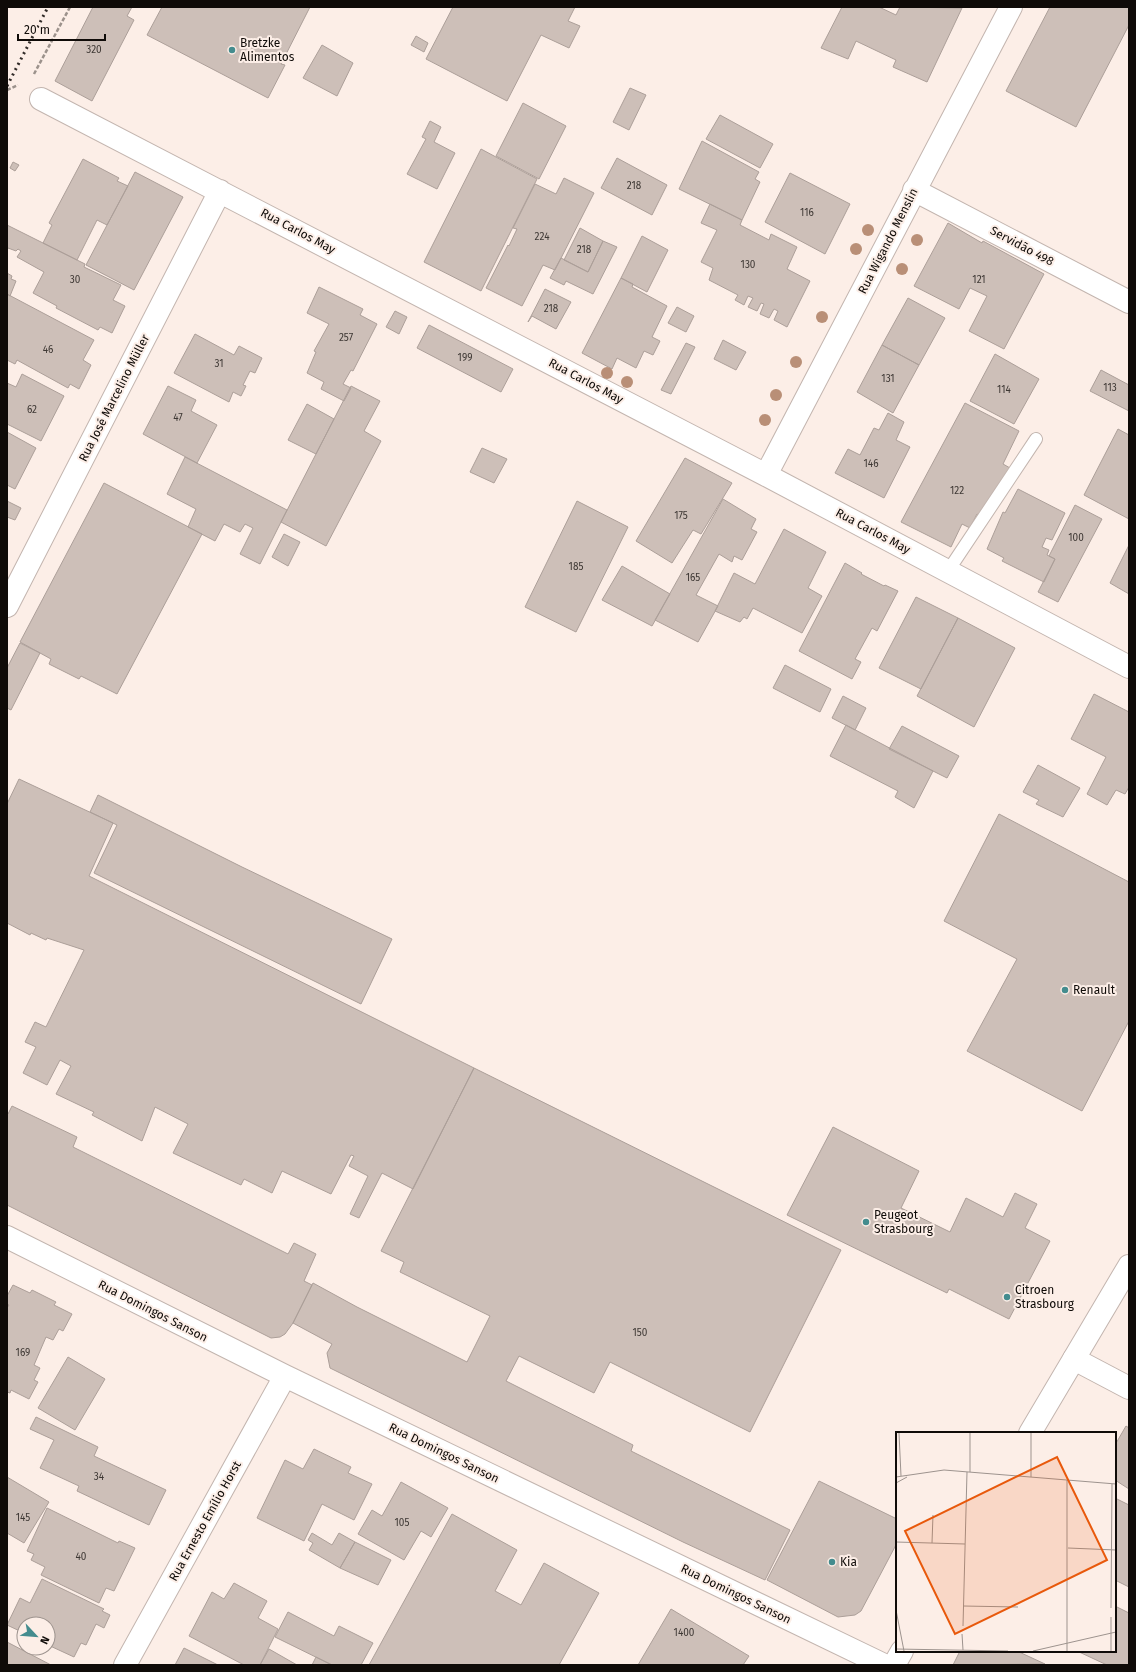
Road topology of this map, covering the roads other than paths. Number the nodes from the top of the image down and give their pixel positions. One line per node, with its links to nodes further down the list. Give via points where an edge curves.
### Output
1 (1011, 7): 3 (main road, Rua Wigando Menslin)
2 (41, 99): 4 (main road, Rua Carlos May)
3 (914, 190): 5 (main road, Servidão 498); 7 (main road, Rua Wigando Menslin)
4 (220, 191): 7 (main road, Rua Carlos May); 9 (main road, Rua José Marcelino Müller)
5 (1129, 302)
6 (1036, 440): 8 (lane)
7 (766, 475): 8 (main road, Rua Carlos May)
8 (948, 571): 10 (main road, Rua Carlos May)
9 (7, 606)
10 (1129, 667)
11 (7, 1237): 14 (main road, Rua Domingos Sanson)
12 (1129, 1266): 13 (main road)
13 (1074, 1359): 15 (main road); 16 (main road)
14 (285, 1376): 18 (main road, Rua Ernesto Emílio Horst); 19 (main road, Rua Domingos Sanson)
15 (1129, 1388)
16 (1031, 1432)
17 (901, 1652): 20 (main road)
18 (125, 1665)
19 (884, 1665)
20 (894, 1665)

